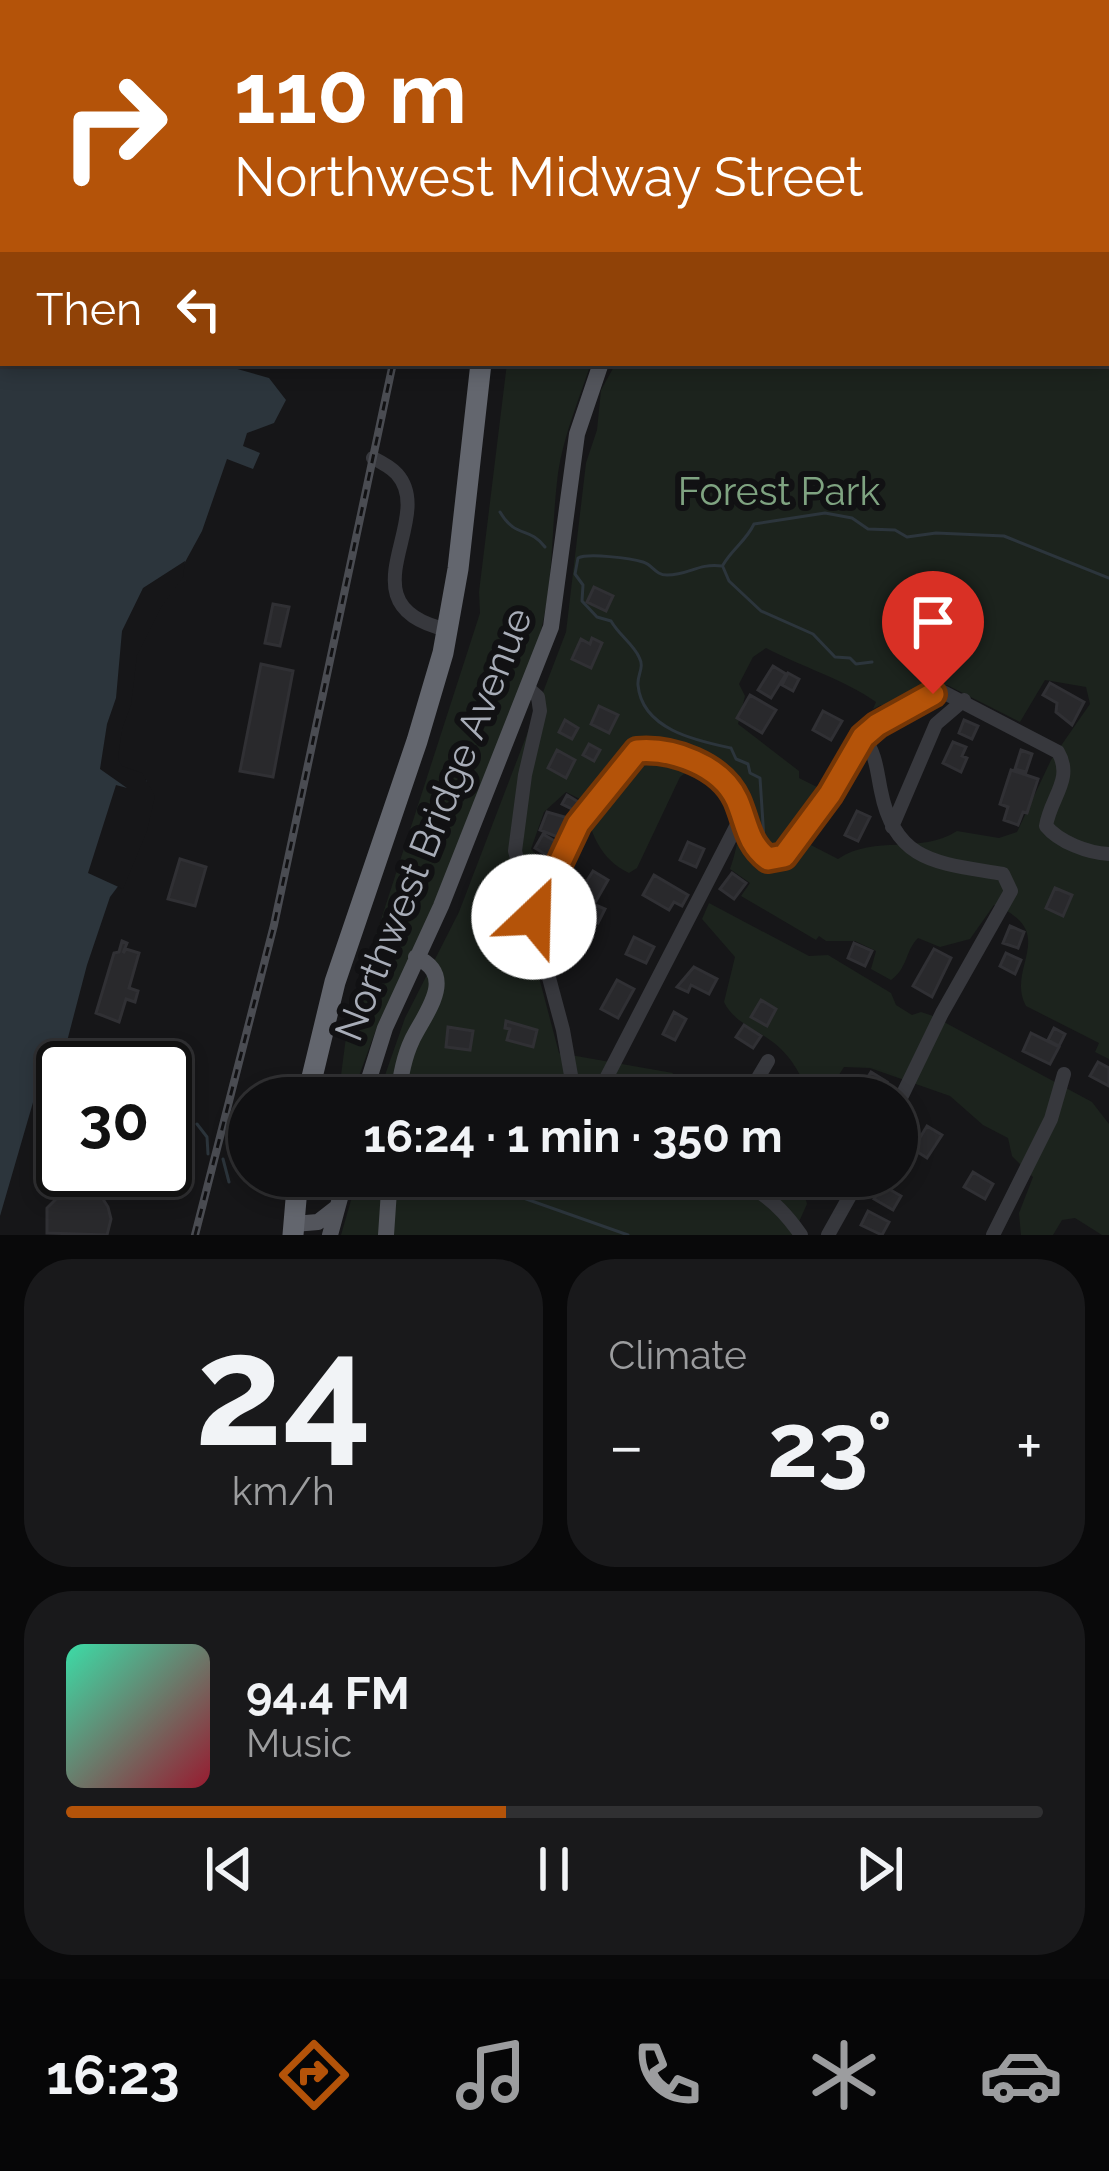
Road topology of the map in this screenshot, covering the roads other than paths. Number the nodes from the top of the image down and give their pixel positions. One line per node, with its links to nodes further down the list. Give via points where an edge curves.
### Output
1 (481, 366): 4 (highway)
2 (600, 366): 5 (main road, Northwest Bridge Avenue, via 577,434 556,604)
3 (373, 458): 4 (street, via 397,473 404,493 400,605 417,622)
4 (448, 630): 15 (highway)
5 (528, 688): 11 (street, via 540,711 515,851); 12 (main road, Northwest Bridge Avenue)
6 (964, 700): 7 (street, via 941,691); 9 (street, via 936,724); 10 (street, via 1058,752 1065,778 1046,826)
7 (863, 737): 8 (street, via 784,856 768,859 753,848); 9 (street)
8 (742, 815): 11 (street, via 722,778 699,763 637,751 578,824); 19 (street)
9 (892, 827): 21 (street, via 921,856 1003,874 1011,891)
10 (1109, 854)
11 (534, 917): 18 (street)
12 (416, 957): 16 (main road, Northwest Bridge Avenue); 17 (main road, via 436,974 438,991)
13 (768, 1060): 20 (street)
14 (1064, 1074): 33 (street, via 1051,1119)
15 (312, 1077)
16 (368, 1077)
17 (401, 1077)
18 (571, 1077)
19 (607, 1077)
20 (758, 1077)
21 (911, 1077)
22 (296, 1197): 28 (highway)
23 (340, 1197): 27 (main road)
24 (389, 1197): 30 (main road)
25 (768, 1197): 31 (street)
26 (849, 1197): 32 (street)
27 (337, 1207): 28 (main road); 29 (main road)
28 (293, 1230)
29 (330, 1235)
30 (386, 1235)
31 (801, 1235)
32 (828, 1235)
33 (993, 1235)

